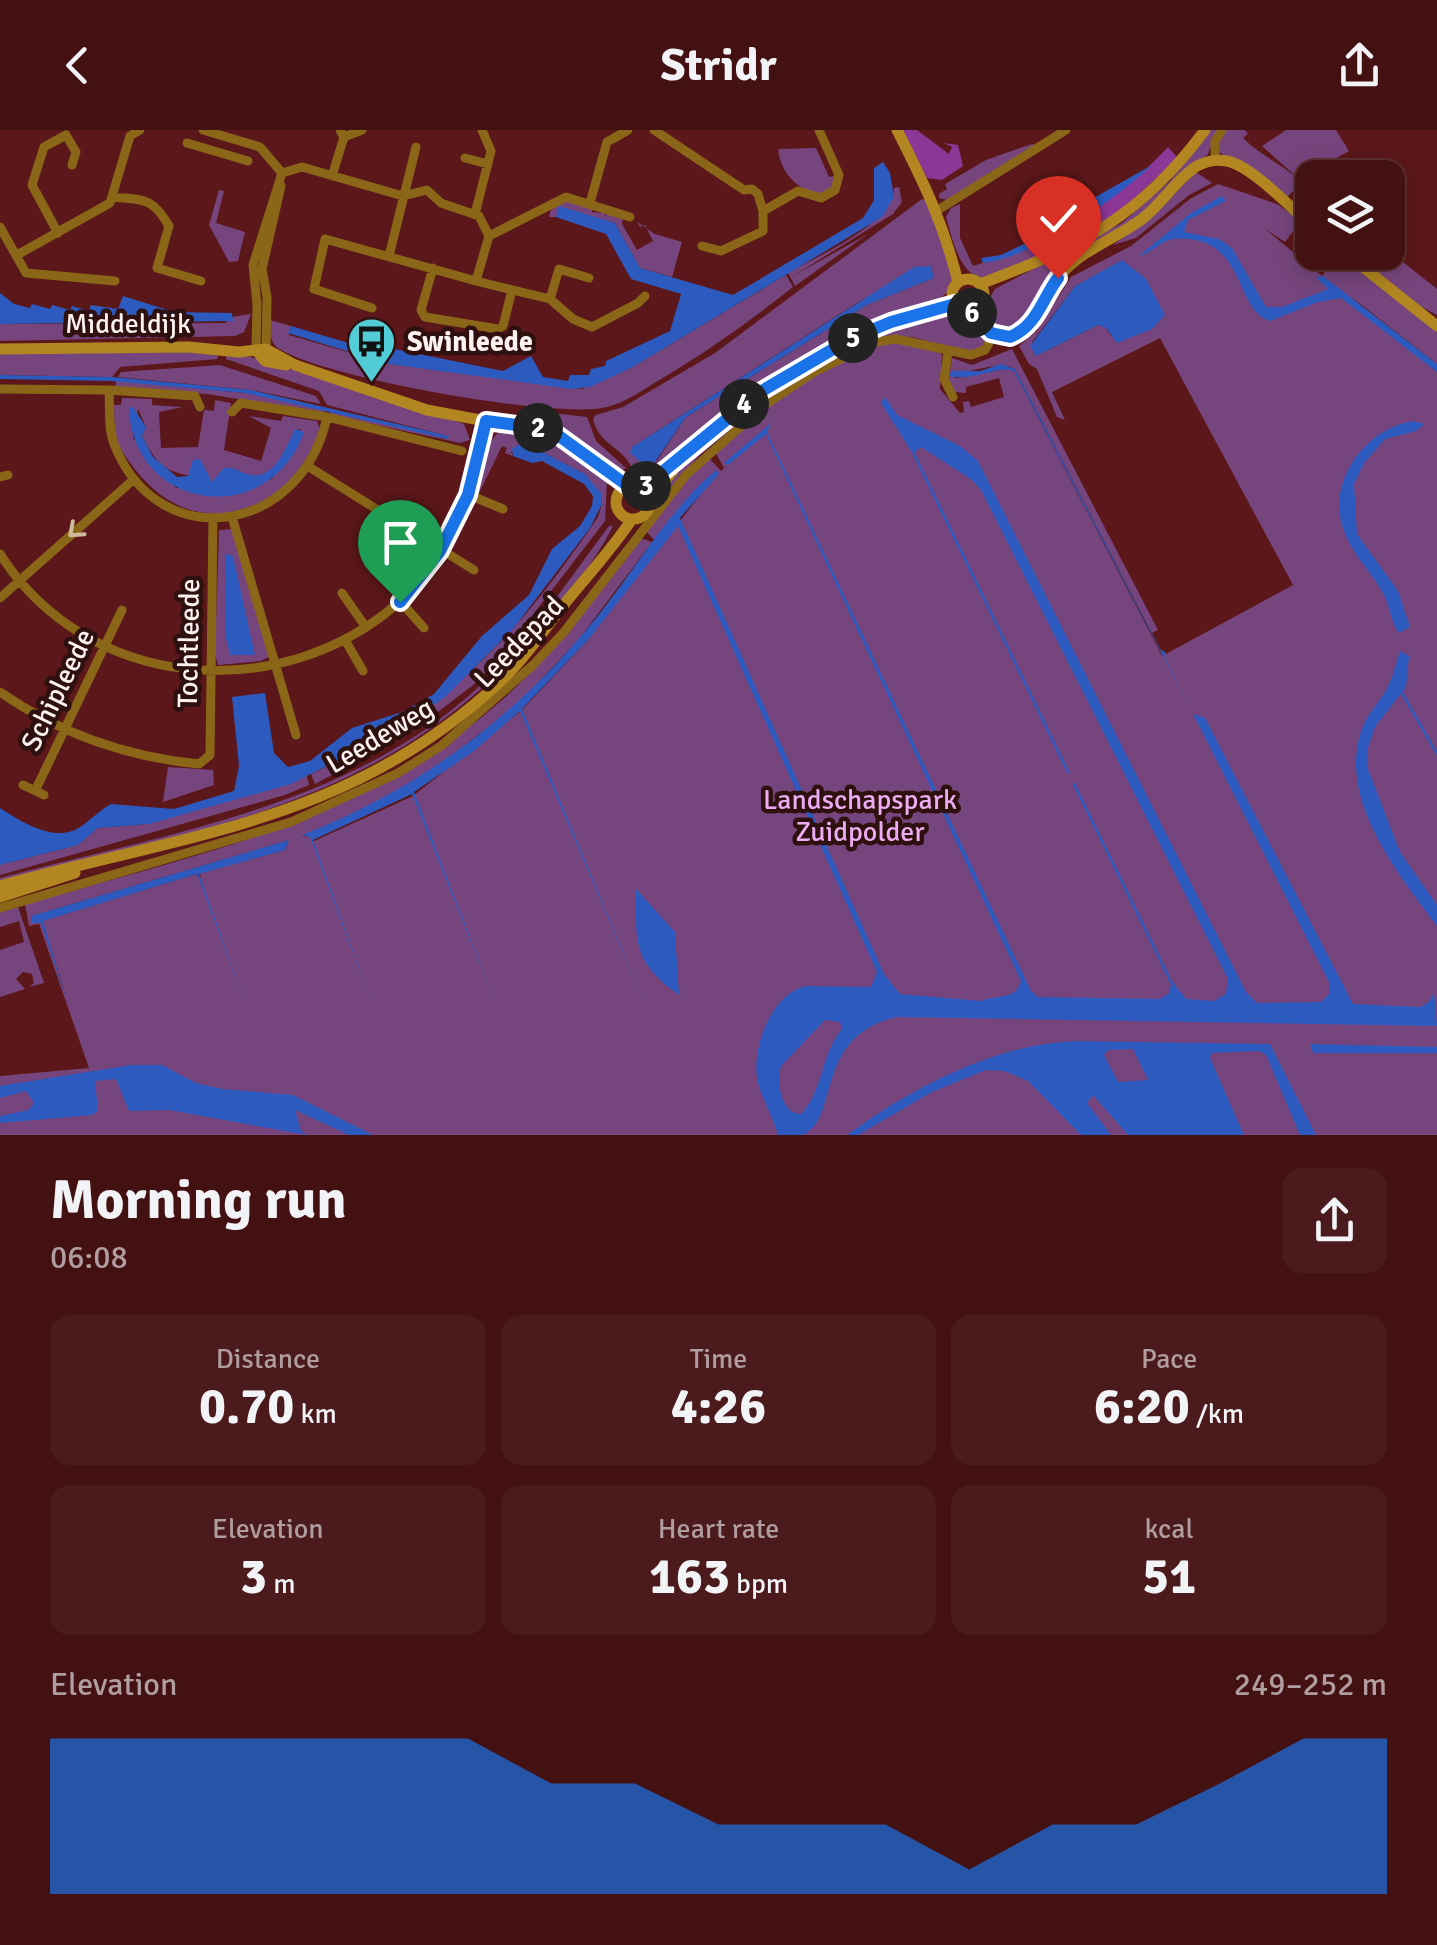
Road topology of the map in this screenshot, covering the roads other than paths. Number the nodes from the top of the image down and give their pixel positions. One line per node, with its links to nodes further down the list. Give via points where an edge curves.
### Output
1 (140, 130): 26 (street, via 130,136)
2 (203, 130): 12 (street)
3 (362, 130): 14 (street)
4 (482, 130): 21 (street, via 492,151)
5 (628, 130): 27 (street, via 607,142)
6 (655, 130): 29 (street, via 744,190 752,189)
7 (819, 130): 29 (street, via 839,175 835,190 822,198 798,191)
8 (897, 130): 28 (main road)
9 (1066, 130): 28 (street)
10 (1205, 130): 46 (main road, via 1174,170 1117,221)
11 (1222, 130): 20 (street)
12 (215, 133): 13 (street); 17 (street)
13 (228, 134): 23 (street, via 260,146)
14 (342, 134): 24 (street)
15 (187, 144): 17 (street)
16 (416, 146): 25 (street)
17 (210, 150): 19 (street)
18 (465, 158): 21 (street)
19 (248, 160)
20 (1215, 160): 30 (main road, via 1244,169); 52 (main road, via 1200,164 1144,218 1069,266 1023,330 1010,337)
21 (488, 164): 31 (street)
22 (72, 165): 34 (street, via 76,152 66,135 44,147 32,185)
23 (282, 173): 24 (street, via 302,167); 53 (street, via 252,266)
24 (332, 176): 25 (street)
25 (404, 196): 31 (street, via 427,190 441,203); 38 (street)
26 (112, 197): 34 (street); 43 (street, via 148,200 169,226 157,268)
27 (590, 204): 32 (street); 35 (street, via 566,197)
28 (938, 210): 46 (main road)
29 (762, 211): 36 (street, via 763,230 722,251)
30 (1295, 212)
31 (475, 214): 35 (street)
32 (630, 217)
33 (0, 227): 37 (street)
34 (58, 233): 37 (street)
35 (489, 236): 44 (street)
36 (702, 246)
37 (17, 255): 42 (street, via 26,272)
38 (389, 256): 39 (street); 50 (street, via 325,239 314,290)
39 (433, 268): 44 (street); 45 (street, via 421,310 425,317 498,329)
40 (1367, 270): 51 (main road)
41 (588, 278): 48 (street, via 559,269)
42 (114, 281)
43 (201, 281)
44 (476, 281): 45 (street)
45 (512, 290): 48 (street)
46 (973, 293): 49 (main road); 49 (main road); 52 (main road)
47 (646, 296): 48 (street, via 592,327)
48 (550, 299)
49 (953, 300): 67 (main road, via 852,338 800,367 748,402)
50 (372, 308)
51 (1437, 326)
52 (990, 332): 55 (street, via 978,354)
53 (262, 346): 54 (main road, Middeldijk); 62 (main road, Middeldijk, via 265,361)
54 (0, 349)
55 (948, 352): 58 (street, via 944,379); 95 (street, Leedepad, via 910,341 876,342 814,372 742,423 686,475 533,665 441,746 398,773 291,822)
56 (0, 390): 57 (street)
57 (110, 390): 59 (street, via 195,396); 65 (street, via 112,440)
58 (953, 397)
59 (200, 407)
60 (232, 412): 61 (street, via 241,402)
61 (327, 417): 63 (street); 64 (street)
62 (486, 421): 66 (main road, Middeldijk, via 545,430); 68 (street)
63 (462, 451)
64 (309, 467): 72 (street, via 280,499); 73 (street)
65 (133, 480): 71 (street, via 167,507); 76 (street, one-way to 76)
66 (623, 489): 67 (main road); 70 (main road, via 616,503)
67 (646, 493): 70 (main road, Leedeweg, via 646,513)
68 (468, 495): 69 (street); 73 (street)
69 (503, 509)
70 (626, 516): 92 (main road, Leedeweg, via 607,551 507,675 392,763 318,800)
71 (213, 518): 72 (street); 86 (street, Tochtleede)
72 (232, 518): 85 (street, Tochtleede)
73 (440, 551): 75 (street); 79 (street)
74 (0, 554): 76 (street)
75 (474, 570)
76 (18, 582): 78 (street); 84 (street, via 57,619)
77 (342, 593): 81 (street)
78 (0, 598)
79 (400, 602): 81 (street); 82 (street)
80 (122, 610): 84 (street, Schipleede)
81 (365, 626): 83 (street)
82 (424, 628)
83 (345, 640): 85 (street); 87 (street)
84 (104, 648): 86 (street); 89 (street, Schipleede)
85 (275, 667): 86 (street); 90 (street, Tochtleede)
86 (212, 672): 89 (street, Tochtleede, via 210,755 198,764 116,750)
87 (362, 672)
88 (1, 694): 89 (street)
89 (64, 730): 91 (street, Schipleede, via 40,792)
90 (296, 735)
91 (23, 785)
92 (112, 860): 93 (main road, Leedeweg); 94 (main road, Leedeweg)
93 (0, 886)
94 (0, 897)
95 (0, 908)

